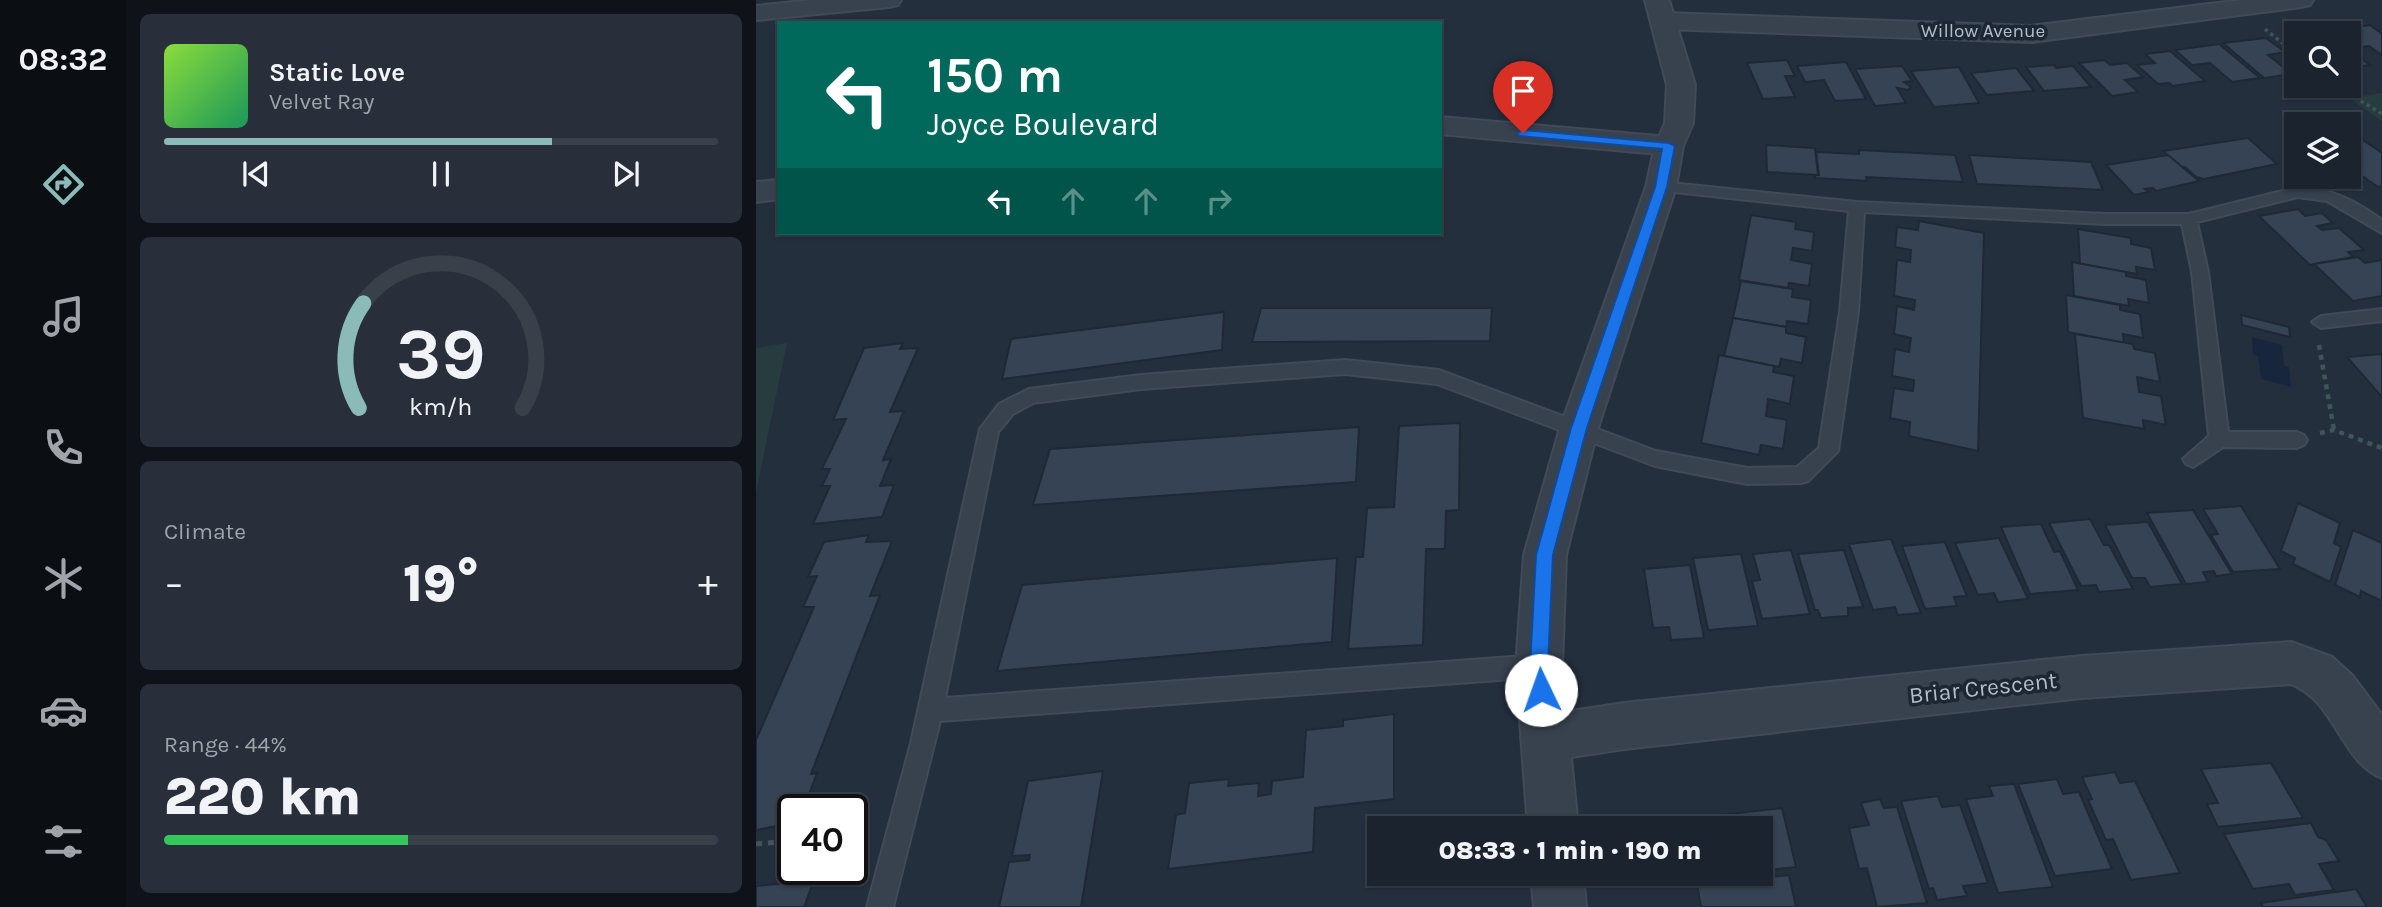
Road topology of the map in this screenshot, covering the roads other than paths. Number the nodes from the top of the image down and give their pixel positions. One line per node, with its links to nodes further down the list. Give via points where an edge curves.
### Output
1 (889, 0): 4 (street)
2 (2301, 0): 3 (street, Willow Avenue, via 2031,34)
3 (1660, 10): 6 (street, via 1681,85 1679,123)
4 (756, 13)
5 (1442, 125): 6 (street)
6 (1669, 146): 7 (street)
7 (1661, 187): 10 (lane); 15 (street)
8 (777, 189): 9 (street)
9 (756, 192)
10 (1857, 207): 11 (lane); 15 (lane, via 1849,312 1828,451 1801,475 1747,476 1655,458)
11 (2189, 219): 12 (lane, via 2315,191 2350,204); 16 (lane, via 2200,272)
12 (2382, 228)
13 (2382, 315): 14 (lane)
14 (2320, 322)
15 (1579, 428): 19 (street, via 1545,555); 20 (lane, via 1439,377 1345,366 1029,396 1006,409 989,429)
16 (2219, 439): 17 (lane); 18 (lane)
17 (2297, 440)
18 (2193, 459)
19 (1539, 666): 20 (lane); 21 (street)
20 (933, 710): 25 (lane)
21 (1545, 738): 22 (street, Briar Crescent, via 2082,677 2291,663 2316,672 2336,690); 23 (street)
22 (2382, 754)
23 (1552, 816)
24 (1558, 886): 26 (street)
25 (880, 907)
26 (1560, 907)

